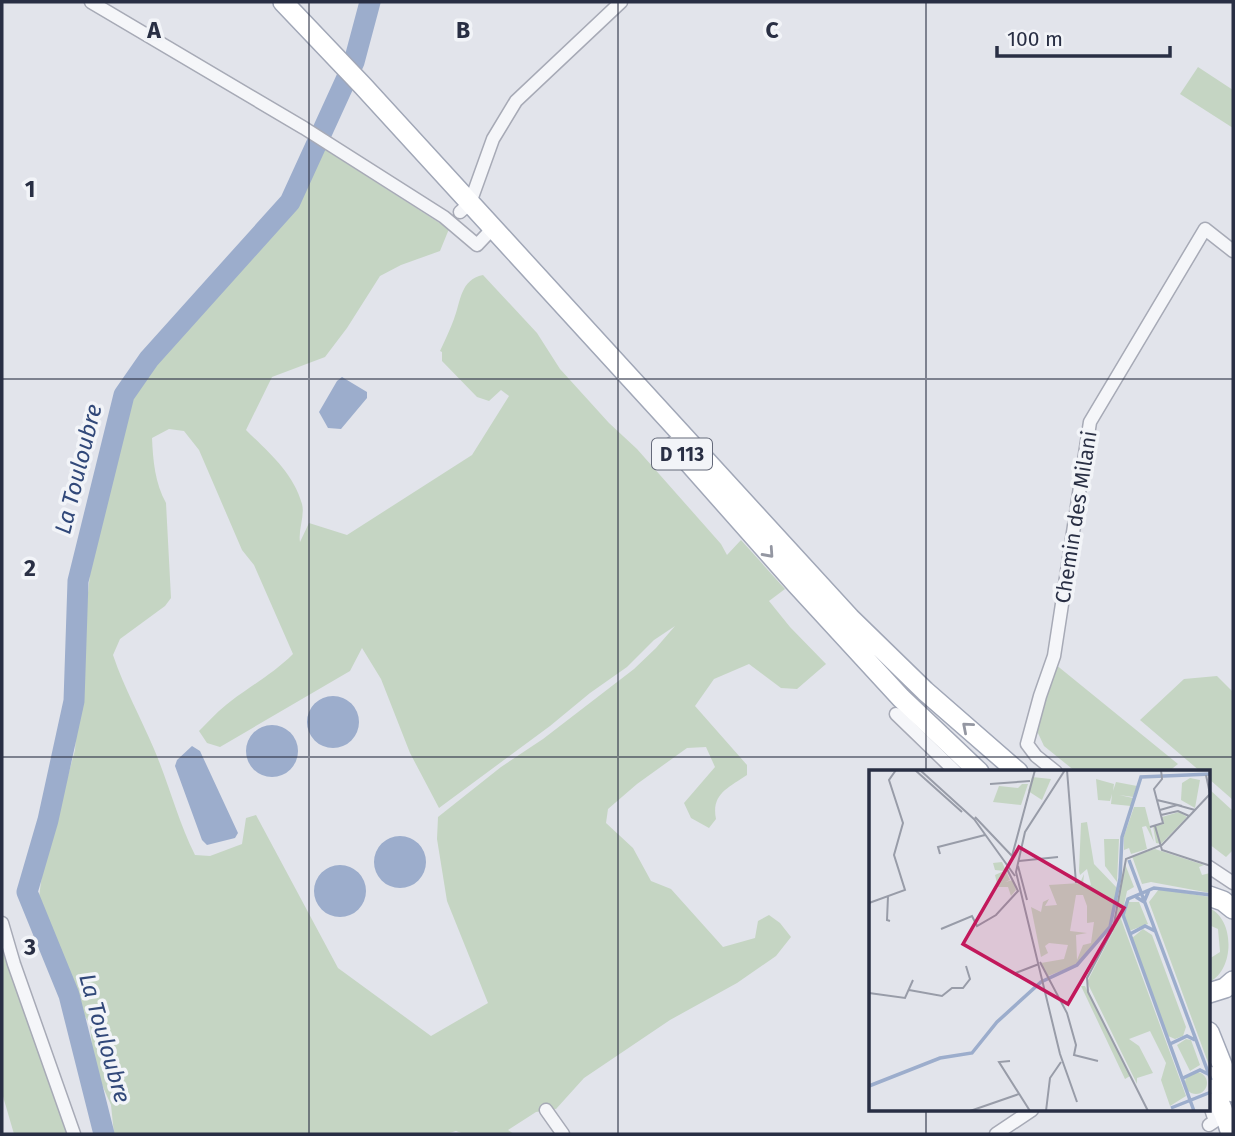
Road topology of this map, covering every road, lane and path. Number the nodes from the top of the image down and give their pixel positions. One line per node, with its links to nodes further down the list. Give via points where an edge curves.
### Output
1 (91, 2): 7 (street, via 304,128 444,217 477,245)
2 (267, 2): 5 (main road, D 113)
3 (283, 2): 5 (main road, D 113)
4 (621, 2): 6 (street, via 516,101 493,139)
5 (332, 63): 6 (main road, D 113)
6 (465, 208): 7 (main road, D 113)
7 (488, 233): 11 (main road, D 113, one-way to 11, via 797,585 901,698); 12 (main road, D 113, one-way to 7, via 850,618)
8 (1233, 251): 13 (street, Chemin des Milani, via 1205,229 1090,422 1054,656 1027,744)
9 (895, 714): 10 (street)
10 (954, 770)
11 (977, 770)
12 (1016, 770)
13 (1054, 770)
14 (1210, 869): 15 (street)
15 (1226, 895)
16 (2, 923): 26 (street)
17 (1220, 988): 18 (main road)
18 (1210, 1010)
19 (1210, 1034): 21 (main road)
20 (1210, 1079): 29 (main road)
21 (1233, 1092)
22 (1210, 1106): 25 (street, via 1215,1121)
23 (546, 1110): 27 (street)
24 (1028, 1112): 28 (street)
25 (1209, 1125)
26 (74, 1134)
27 (563, 1134)
28 (996, 1134)
29 (1231, 1134)

